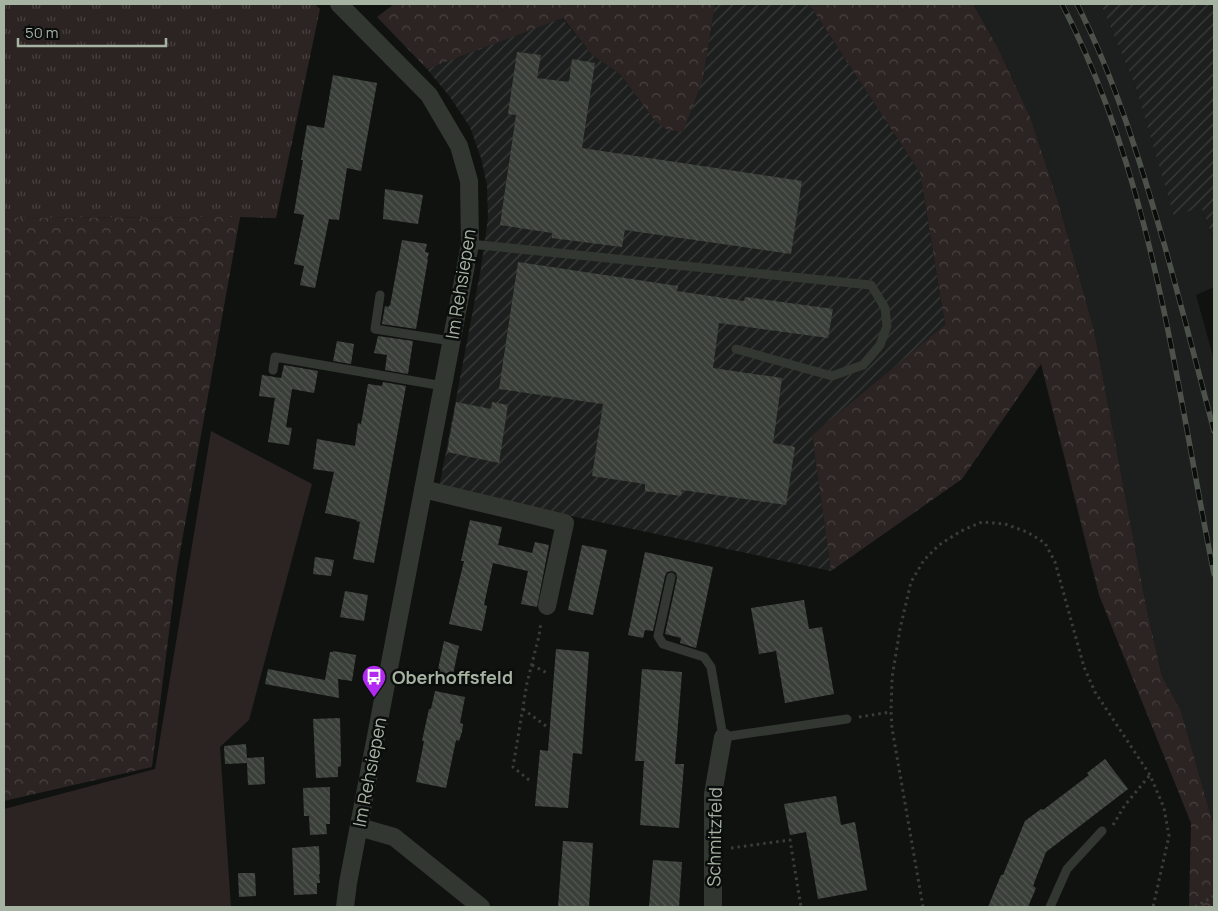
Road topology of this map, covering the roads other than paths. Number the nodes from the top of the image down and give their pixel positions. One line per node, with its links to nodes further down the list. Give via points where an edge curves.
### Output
1 (339, 4): 2 (street, Im Rehsiepen, via 430,95 459,146 469,181)
2 (470, 244): 4 (street, Im Rehsiepen); 5 (lane, via 871,285 885,308 887,326 880,345 863,365 832,376)
3 (380, 295): 4 (lane, via 375,329)
4 (451, 341): 7 (street, Im Rehsiepen)
5 (736, 349)
6 (273, 370): 7 (lane, via 275,357)
7 (443, 386): 8 (street, Im Rehsiepen)
8 (423, 489): 10 (street, via 565,523); 13 (street, Im Rehsiepen)
9 (671, 577): 12 (lane, via 658,636 663,644 704,657 711,668)
10 (547, 606)
11 (848, 719): 12 (lane)
12 (723, 737): 17 (street, Schmitzfeld, via 713,794)
13 (358, 827): 15 (street, Im Rehsiepen); 16 (street, via 394,836)
14 (1102, 831): 18 (lane, via 1067,868)
15 (345, 907)
16 (481, 907)
17 (713, 907)
18 (1050, 907)

